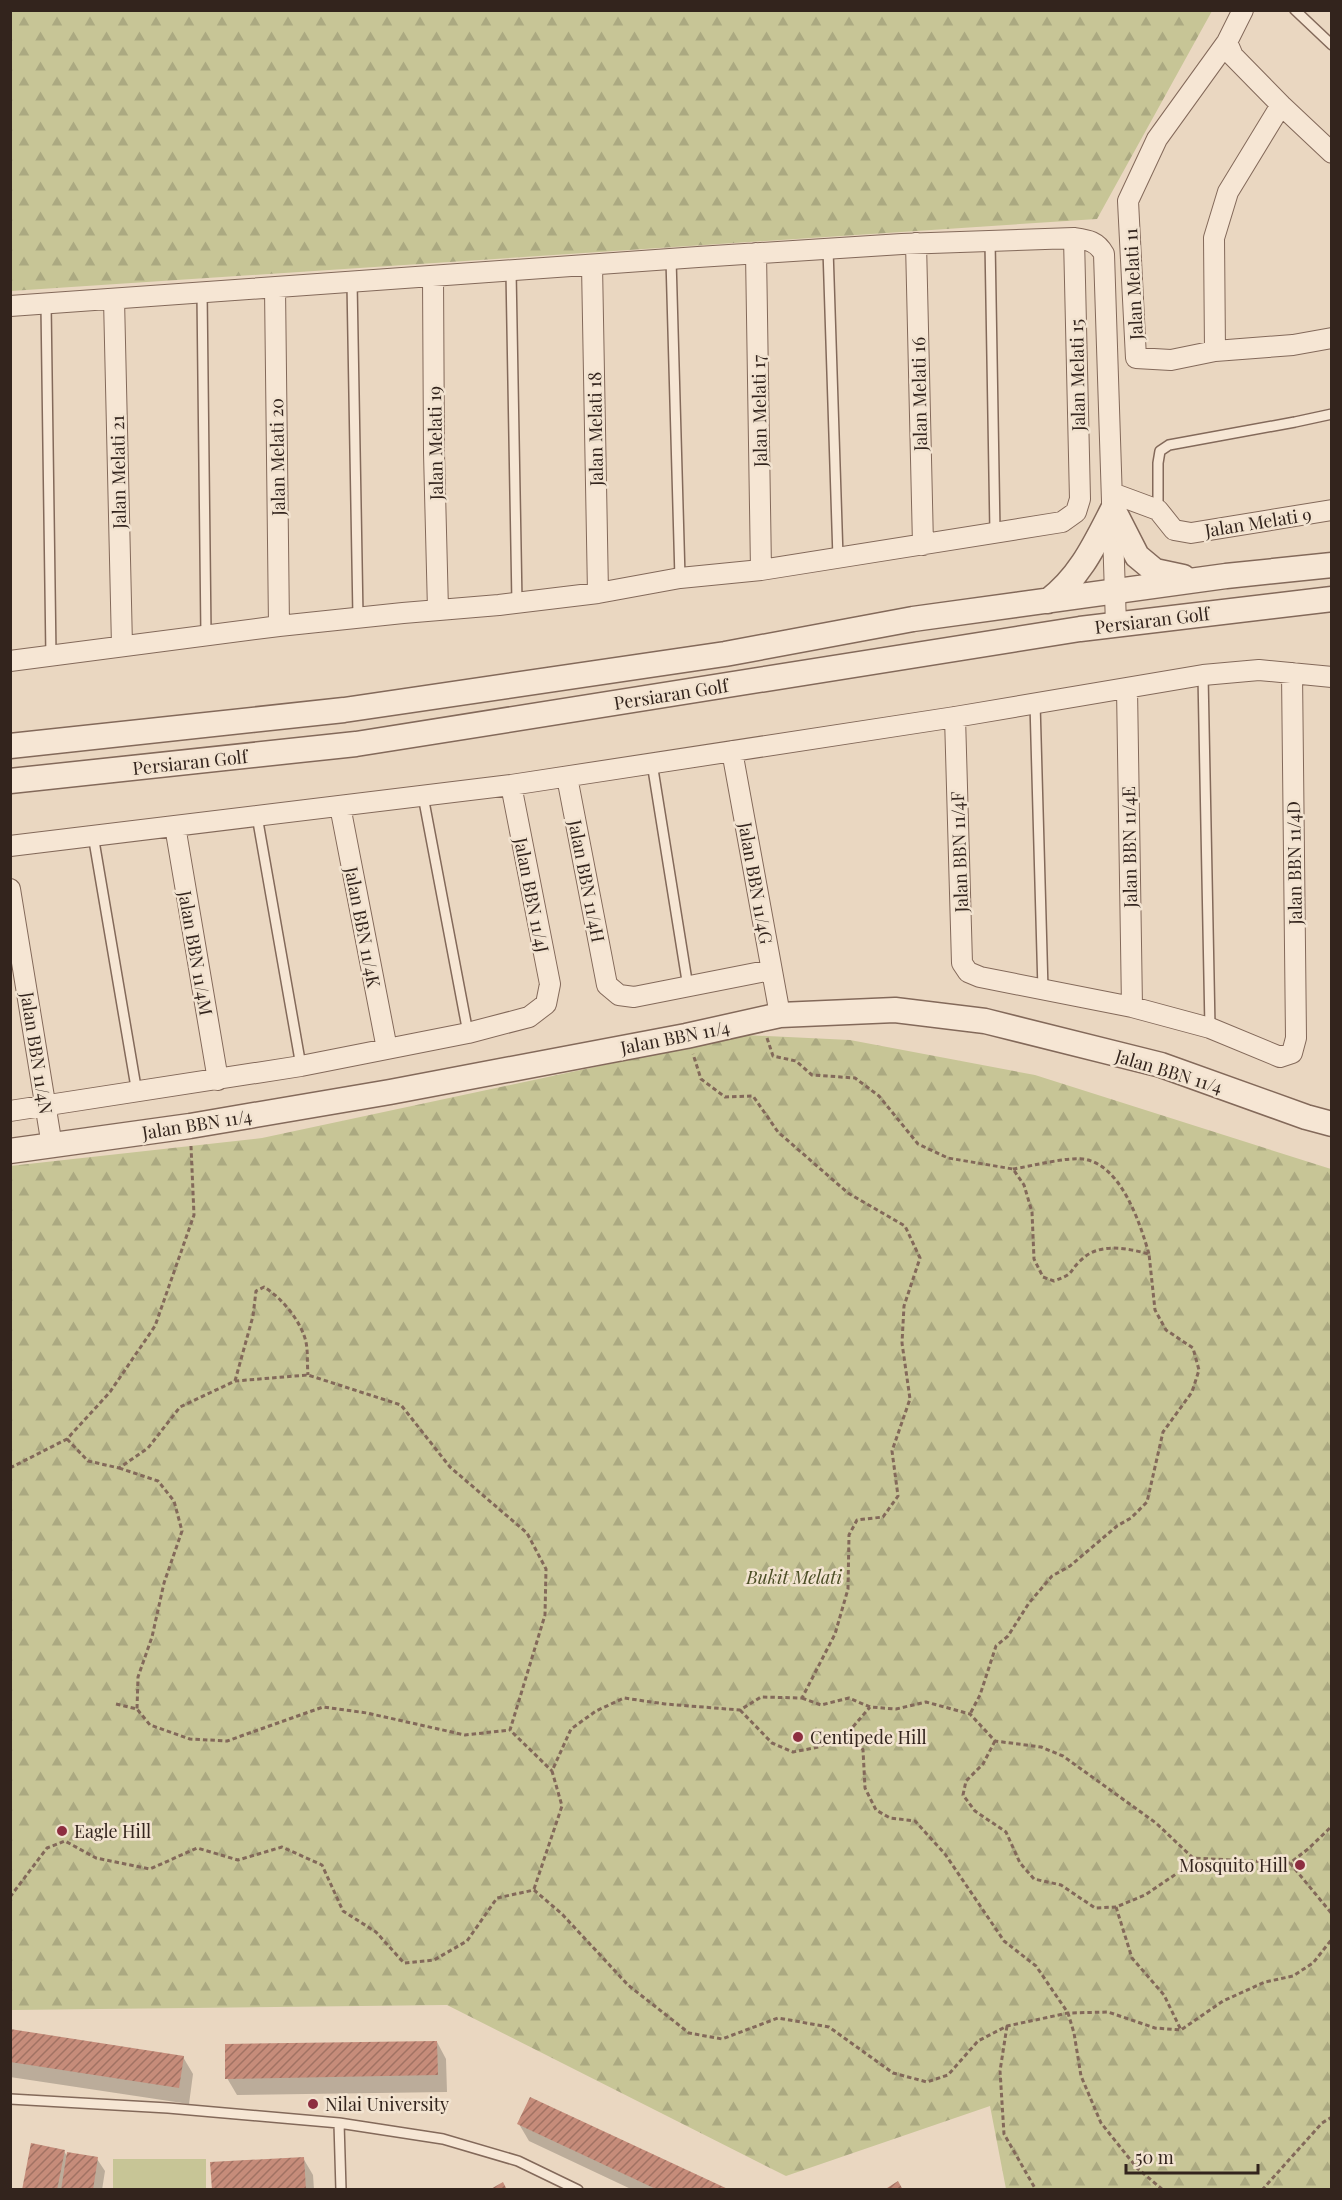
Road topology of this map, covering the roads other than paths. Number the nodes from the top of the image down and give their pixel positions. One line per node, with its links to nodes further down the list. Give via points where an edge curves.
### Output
1 (1243, 10): 3 (street)
2 (1295, 10): 4 (lane)
3 (1227, 42): 5 (street, via 1233,56); 23 (street, Jalan Melati 11, via 1158,139 1128,201 1136,358 1171,360)
4 (1332, 45)
5 (1281, 105): 6 (street); 23 (street, via 1228,192 1214,238)
6 (1332, 153)
7 (1074, 238): 8 (street); 24 (street, Jalan Melati 15); 25 (street, via 1094,242 1104,254)
8 (990, 240): 9 (street); 30 (lane)
9 (916, 243): 10 (street); 31 (street, Jalan Melati 16)
10 (828, 249): 11 (street); 32 (lane)
11 (756, 253): 12 (street); 34 (street, Jalan Melati 17)
12 (671, 259): 13 (street); 35 (lane)
13 (592, 265): 14 (street); 38 (street, Jalan Melati 18)
14 (511, 271): 15 (street); 41 (lane)
15 (433, 277): 16 (street); 42 (street, Jalan Melati 19)
16 (352, 282): 17 (street); 43 (lane)
17 (275, 288): 18 (street); 45 (street, Jalan Melati 20)
18 (202, 292): 19 (street); 46 (lane)
19 (114, 299): 20 (street); 47 (street, Jalan Melati 21)
20 (46, 304): 21 (street); 48 (lane)
21 (10, 306)
22 (1332, 338): 23 (street, Jalan Melati 11)
23 (1215, 351)
24 (1077, 381): 25 (street); 30 (street, Jalan Melati 15, via 1080,500 1076,512 1062,522)
25 (1108, 381): 27 (street)
26 (1332, 414): 28 (lane, via 1169,445 1160,451)
27 (1113, 501): 28 (street); 36 (street, via 1137,556 1155,571); 37 (street); 40 (street, via 1079,571)
28 (1158, 510): 29 (street, Jalan Melati 9, via 1174,530 1191,533)
29 (1332, 510)
30 (994, 532): 31 (street)
31 (923, 545): 32 (street)
32 (838, 558): 34 (street)
33 (1332, 565): 36 (street, Persiaran Golf)
34 (761, 570): 35 (street)
35 (680, 578): 38 (street)
36 (1197, 580): 37 (street, Persiaran Golf)
37 (1115, 592): 40 (street, Persiaran Golf); 44 (street)
38 (598, 593): 41 (street)
39 (1332, 599): 44 (street, Persiaran Golf)
40 (1048, 601): 56 (street, Persiaran Golf, via 913,619 567,679 356,708)
41 (517, 603): 42 (street)
42 (438, 610): 43 (street)
43 (358, 617): 45 (street)
44 (1116, 625): 60 (street, Persiaran Golf, via 356,744)
45 (279, 626): 46 (street)
46 (206, 635): 47 (street)
47 (122, 646): 48 (street)
48 (51, 656): 49 (street)
49 (10, 662)
50 (1292, 673): 51 (street, via 1259,670); 52 (street); 74 (street, Jalan BBN 11/4D, via 1296,1038 1292,1053 1280,1057)
51 (1203, 675): 53 (street); 74 (lane)
52 (1332, 677)
53 (1127, 688): 54 (street); 72 (street, Jalan BBN 11/4E)
54 (1035, 703): 55 (street); 71 (lane)
55 (955, 717): 57 (street); 71 (street, Jalan BBN 11/4F, via 962,963 968,972 980,977)
56 (10, 746)
57 (732, 752): 58 (street); 69 (street, Jalan BBN 11/4G)
58 (652, 763): 59 (street); 70 (lane)
59 (567, 777): 61 (street); 70 (street, Jalan BBN 11/4H, via 608,985 619,995 634,997)
60 (10, 782)
61 (511, 785): 62 (street); 75 (street, Jalan BBN 11/4J, via 550,984 546,1004 529,1017)
62 (423, 796): 63 (street); 75 (lane)
63 (340, 806): 64 (street); 76 (street, Jalan BBN 11/4K)
64 (257, 816): 65 (street); 77 (lane)
65 (175, 826): 66 (street); 78 (street, Jalan BBN 11/4M)
66 (93, 836): 67 (street); 79 (lane)
67 (10, 846)
68 (10, 889): 80 (street, Jalan BBN 11/4N)
69 (771, 970): 70 (street); 73 (street, Jalan BBN 11/4G)
70 (688, 987)
71 (1043, 990): 72 (street)
72 (1132, 1007): 74 (street)
73 (770, 1017): 82 (street, Jalan BBN 11/4, via 895,1010 985,1021 1161,1065); 83 (street, Jalan BBN 11/4, via 390,1092)
74 (1210, 1028)
75 (468, 1033): 76 (street)
76 (387, 1049): 77 (street)
77 (301, 1066): 78 (street)
78 (218, 1080): 79 (street)
79 (137, 1093): 80 (street)
80 (46, 1106): 81 (street); 83 (street, Jalan BBN 11/4N)
81 (10, 1111)
82 (1332, 1124)
83 (52, 1146): 84 (street, Jalan BBN 11/4)
84 (10, 1151)
85 (12, 2099): 86 (lane); 87 (lane)
86 (10, 2109)
87 (339, 2123): 88 (lane); 89 (lane, via 443,2139 518,2161)
88 (341, 2190)
89 (578, 2190)

